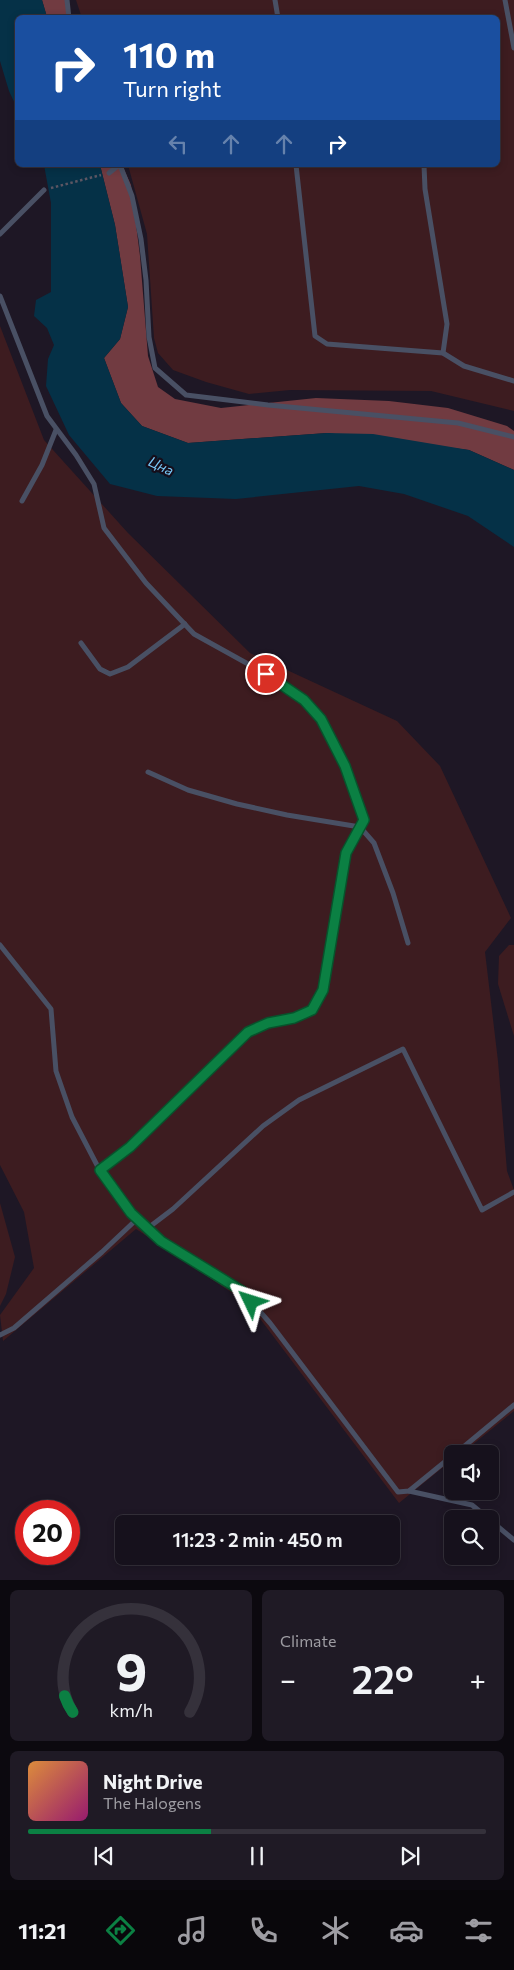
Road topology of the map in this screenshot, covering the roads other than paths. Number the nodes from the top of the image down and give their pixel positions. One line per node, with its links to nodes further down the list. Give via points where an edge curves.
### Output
1 (66, 0): 4 (lane)
2 (275, 0): 5 (lane)
3 (505, 0): 6 (lane)
4 (68, 15)
5 (278, 15)
6 (514, 48)
7 (116, 167): 11 (lane)
8 (120, 167): 18 (lane, via 132,196 141,239 149,337 155,368 186,395 268,406 458,423)
9 (296, 167): 15 (lane, via 315,336 327,344)
10 (424, 167): 15 (lane, via 448,324)
11 (109, 173)
12 (44, 190): 13 (lane)
13 (0, 234)
14 (0, 296): 17 (lane, via 47,416)
15 (443, 353): 16 (lane, via 464,366)
16 (514, 381)
17 (56, 430): 19 (lane); 20 (lane, via 94,484 104,528 146,583)
18 (514, 437)
19 (22, 501)
20 (185, 624): 21 (lane, via 128,667 110,674 100,669); 23 (lane, via 194,634 266,674 304,700 321,719 345,766 364,820)
21 (81, 643)
22 (148, 772): 23 (lane, via 188,790 237,804)
23 (360, 827): 24 (lane, via 374,843); 26 (lane, via 346,853 323,990 312,1010 248,1032 130,1147)
24 (408, 943)
25 (0, 945): 26 (lane, via 51,1009 56,1070 72,1117)
26 (100, 1170): 28 (lane)
27 (514, 1192): 29 (lane, via 482,1210 403,1049 292,1105 263,1126)
28 (137, 1219): 29 (lane); 30 (lane, via 14,1328)
29 (148, 1228): 34 (lane, via 161,1241 242,1291 398,1492)
30 (0, 1335)
31 (514, 1405): 32 (lane)
32 (466, 1445)
33 (444, 1463): 34 (lane)
34 (409, 1491): 35 (lane, via 472,1505)
35 (478, 1510)
36 (499, 1527): 37 (lane)
37 (514, 1540)

